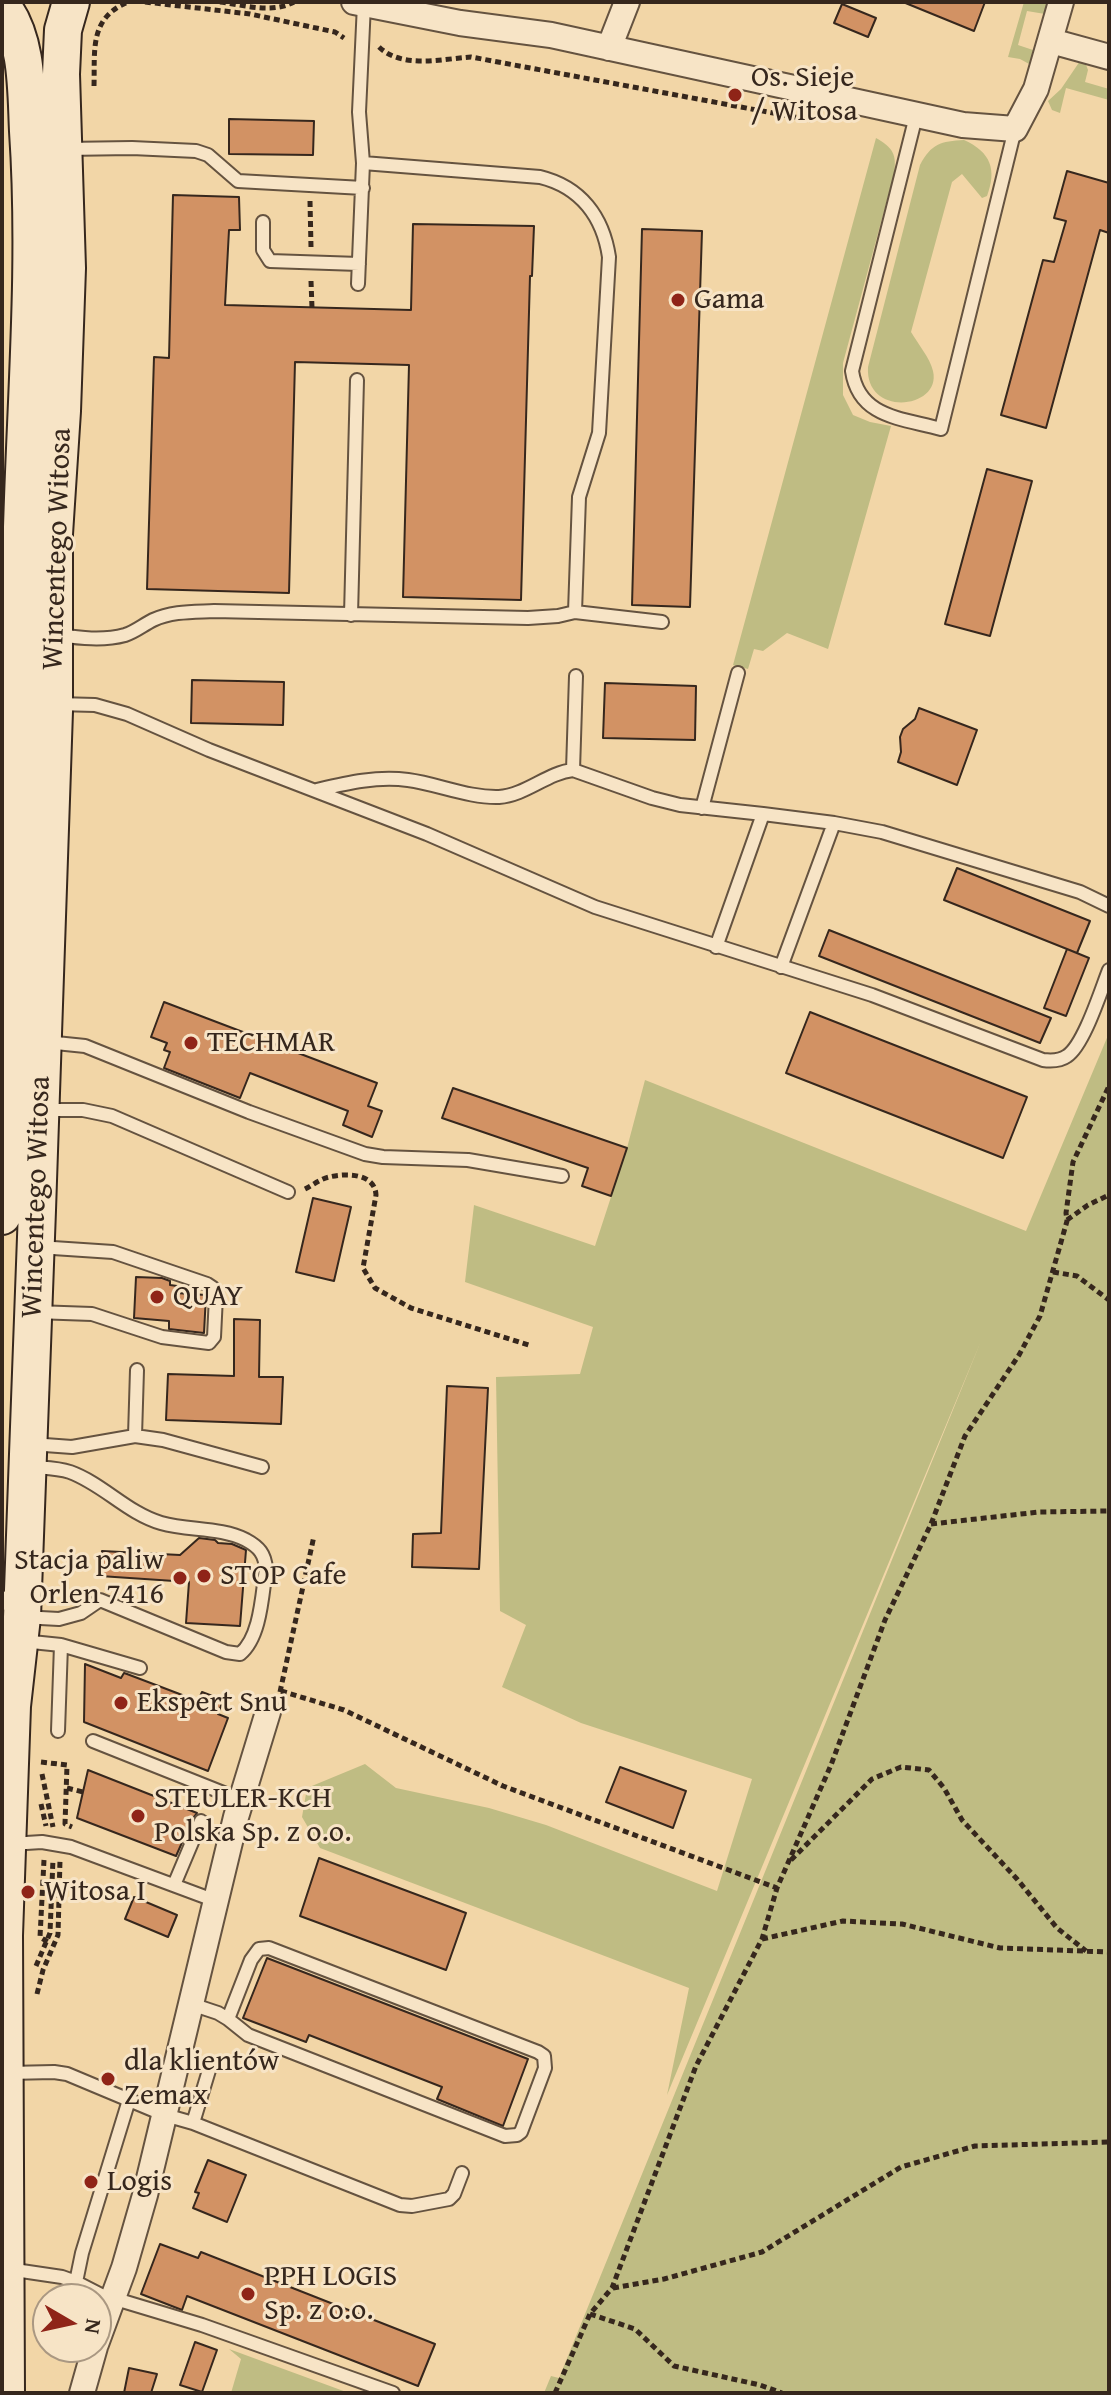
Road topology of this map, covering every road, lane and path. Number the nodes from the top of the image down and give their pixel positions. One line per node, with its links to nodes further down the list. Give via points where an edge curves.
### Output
1 (62, 2): 11 (main road, via 49,9)
2 (71, 2): 21 (main road, Wincentego Witosa, via 62,46)
3 (128, 2): 17 (path, via 109,12 101,24)
4 (145, 2): 5 (path)
5 (156, 2): 12 (path, via 275,19 335,32)
6 (220, 2): 7 (path, via 268,9)
7 (294, 2)
8 (627, 2): 15 (street)
9 (1061, 2): 13 (street)
10 (359, 3): 15 (street); 22 (lane)
11 (2, 7): 50 (main road, Wincentego Witosa, via 13,21 23,61 32,191)
12 (349, 41)
13 (1051, 41): 16 (street); 20 (street, via 1036,89)
14 (378, 46): 19 (path, via 397,59 471,57)
15 (609, 48): 18 (street)
16 (1109, 57)
17 (95, 58)
18 (916, 116): 20 (street); 20 (lane, via 852,371 854,387 867,405 941,429)
19 (819, 121)
20 (1015, 129)
21 (64, 149): 23 (lane, via 196,151 238,181); 31 (main road, Wincentego Witosa, via 67,268)
22 (363, 163): 23 (lane); 28 (lane, via 554,180 585,201 606,237 599,433 579,497)
23 (363, 188): 25 (lane)
24 (263, 222): 25 (lane, via 263,250 270,261)
25 (359, 264): 26 (lane)
26 (358, 284)
27 (357, 380): 29 (lane)
28 (575, 612): 29 (lane, via 528,618); 30 (lane)
29 (351, 615): 31 (lane, via 174,613 120,636 85,639)
30 (662, 622)
31 (54, 634): 34 (main road, Wincentego Witosa)
32 (738, 673): 37 (lane)
33 (576, 676): 35 (lane)
34 (54, 704): 36 (lane, via 95,705 127,714); 44 (main road, Wincentego Witosa)
35 (573, 770): 36 (lane, via 502,797 407,780 363,779); 37 (lane, via 652,798)
36 (317, 791): 41 (lane, via 595,907)
37 (702, 808): 38 (lane)
38 (763, 814): 39 (lane); 41 (lane)
39 (834, 823): 40 (lane, via 1011,869); 42 (lane)
40 (1109, 906)
41 (716, 947): 42 (lane)
42 (781, 967): 43 (lane, via 1052,1061 1064,1058 1080,1042)
43 (1109, 970)
44 (43, 1042): 46 (main road, Wincentego Witosa); 47 (lane, via 85,1046 365,1154 468,1160)
45 (1109, 1086): 51 (path, via 1073,1162)
46 (41, 1110): 48 (lane, via 112,1116); 52 (main road, Wincentego Witosa)
47 (562, 1176)
48 (288, 1192): 56 (path, via 334,1176 372,1181 376,1195 363,1268 375,1288 411,1308)
49 (1109, 1195): 51 (path)
50 (2, 1216)
51 (1067, 1221): 53 (path)
52 (35, 1246): 55 (main road, Wincentego Witosa); 55 (lane, via 113,1252 207,1284 216,1296 214,1337 209,1343 181,1341 92,1314)
53 (1053, 1272): 54 (path, via 1077,1276); 62 (path, via 1040,1316 965,1436)
54 (1109, 1300)
55 (32, 1312): 59 (main road, Wincentego Witosa)
56 (532, 1346)
57 (137, 1370): 58 (lane)
58 (135, 1436): 59 (lane); 60 (lane)
59 (27, 1455): 64 (main road, Wincentego Witosa); 64 (lane, via 97,1486 159,1523 245,1539 259,1548 266,1569 255,1633 240,1654 100,1600 70,1617)
60 (262, 1467)
61 (1109, 1511): 62 (path, via 1039,1512)
62 (931, 1524): 79 (path, via 885,1620)
63 (314, 1536): 67 (path)
64 (14, 1618): 65 (lane); 76 (main road, Wincentego Witosa, via 12,1706)
65 (61, 1645): 66 (lane); 69 (lane)
66 (140, 1668)
67 (280, 1691): 68 (path); 81 (path, via 344,1710 503,1786)
68 (268, 1712): 74 (street)
69 (58, 1731)
70 (93, 1741): 74 (lane)
71 (41, 1762): 72 (path, via 67,1765)
72 (67, 1788): 73 (path); 78 (path, via 65,1824 93,1836)
73 (83, 1792)
74 (241, 1800): 82 (street)
75 (201, 1821): 80 (lane)
76 (24, 1844): 77 (lane); 77 (path, via 36,1815 50,1812); 84 (path, via 44,1856 40,1937); 91 (main road, Wincentego Witosa, via 4,1948)
77 (57, 1844): 78 (lane); 84 (path)
78 (88, 1853): 80 (lane)
79 (788, 1864): 81 (path); 85 (path, via 872,1779 901,1767 929,1770 962,1820 1057,1928)
80 (174, 1885): 82 (lane)
81 (777, 1888): 83 (path)
82 (216, 1901): 88 (street)
83 (762, 1939): 85 (path, via 843,1921 902,1924 1000,1948); 99 (path, via 696,2066)
84 (54, 1944): 87 (path)
85 (1086, 1951): 86 (path)
86 (1109, 1952)
87 (35, 2004)
88 (191, 2004): 89 (lane); 93 (street)
89 (228, 2019): 89 (lane, via 258,2040 505,2136 521,2132 545,2068 538,2052 265,1948 251,1960)
90 (210, 2067): 94 (lane)
91 (5, 2073): 92 (lane, via 67,2074); 97 (main road, Wincentego Witosa)
92 (129, 2100): 93 (lane); 98 (lane)
93 (165, 2115): 94 (lane); 100 (street)
94 (193, 2123): 96 (lane, via 405,2206 449,2199)
95 (1109, 2142): 99 (path, via 975,2146 901,2167 762,2252)
96 (462, 2173)
97 (5, 2268): 98 (lane); 103 (main road, Wincentego Witosa)
98 (76, 2282): 100 (lane)
99 (612, 2288): 101 (path)
100 (113, 2301): 105 (lane, via 202,2325)
101 (590, 2314): 106 (path); 107 (path, via 635,2329 674,2366)
102 (91, 2363): 104 (street)
103 (6, 2393)
104 (82, 2393)
105 (393, 2393)
106 (555, 2393)
107 (782, 2393)

